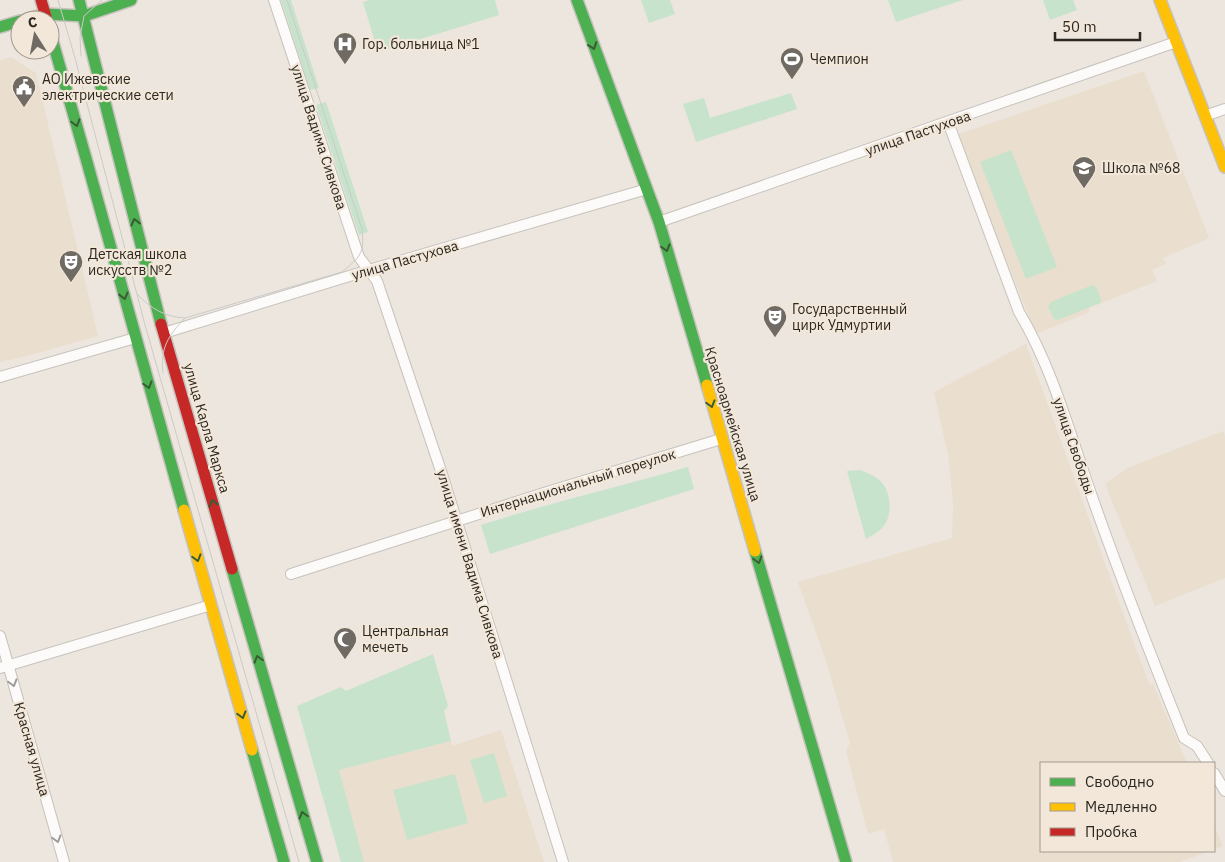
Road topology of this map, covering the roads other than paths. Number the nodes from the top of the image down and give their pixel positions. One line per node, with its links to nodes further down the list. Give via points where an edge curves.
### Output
1 (71, 0): 7 (main road)
2 (79, 0): 8 (main road, улица Карла Маркса)
3 (131, 0): 8 (main road)
4 (274, 0): 18 (street, улица Вадима Сивкова, via 359,258)
5 (577, 0): 16 (main road, Красноармейская улица, one-way to 16)
6 (1160, 0): 10 (main road)
7 (56, 10)
8 (84, 16): 9 (main road); 19 (main road, улица Карла Маркса, one-way to 8)
9 (60, 17)
10 (1176, 42): 13 (main road); 14 (street, улица Пастухова)
11 (58, 60): 20 (main road, one-way to 20)
12 (1225, 109): 13 (street)
13 (1205, 116): 15 (main road)
14 (948, 122): 17 (street, улица Пастухова); 28 (street, улица Свободы, via 1019,312 1033,335 1064,412 1136,620 1184,738 1197,746)
15 (1225, 167)
16 (647, 189): 17 (main road, Красноармейская улица); 18 (street, улица Пастухова)
17 (659, 222): 22 (main road, Красноармейская улица, one-way to 22)
18 (369, 270): 19 (street, улица Пастухова); 23 (street, улица имени Вадима Сивкова, via 377,281)
19 (164, 333): 33 (main road, улица Карла Маркса, one-way to 19)
20 (135, 338): 21 (street); 25 (main road, one-way to 25)
21 (0, 376)
22 (721, 439): 23 (street, Интернациональный переулок); 35 (main road, Красноармейская улица, one-way to 35)
23 (456, 521): 24 (street, Интернациональный переулок); 34 (street, улица имени Вадима Сивкова)
24 (291, 574)
25 (211, 605): 27 (street); 32 (main road, one-way to 32)
26 (0, 636): 27 (street, Красная улица)
27 (4, 667): 31 (street, Красная улица, one-way to 31)
28 (1207, 762)
29 (1215, 775): 30 (street)
30 (1225, 791)
31 (64, 862)
32 (284, 862)
33 (317, 862)
34 (563, 862)
35 (846, 862)

